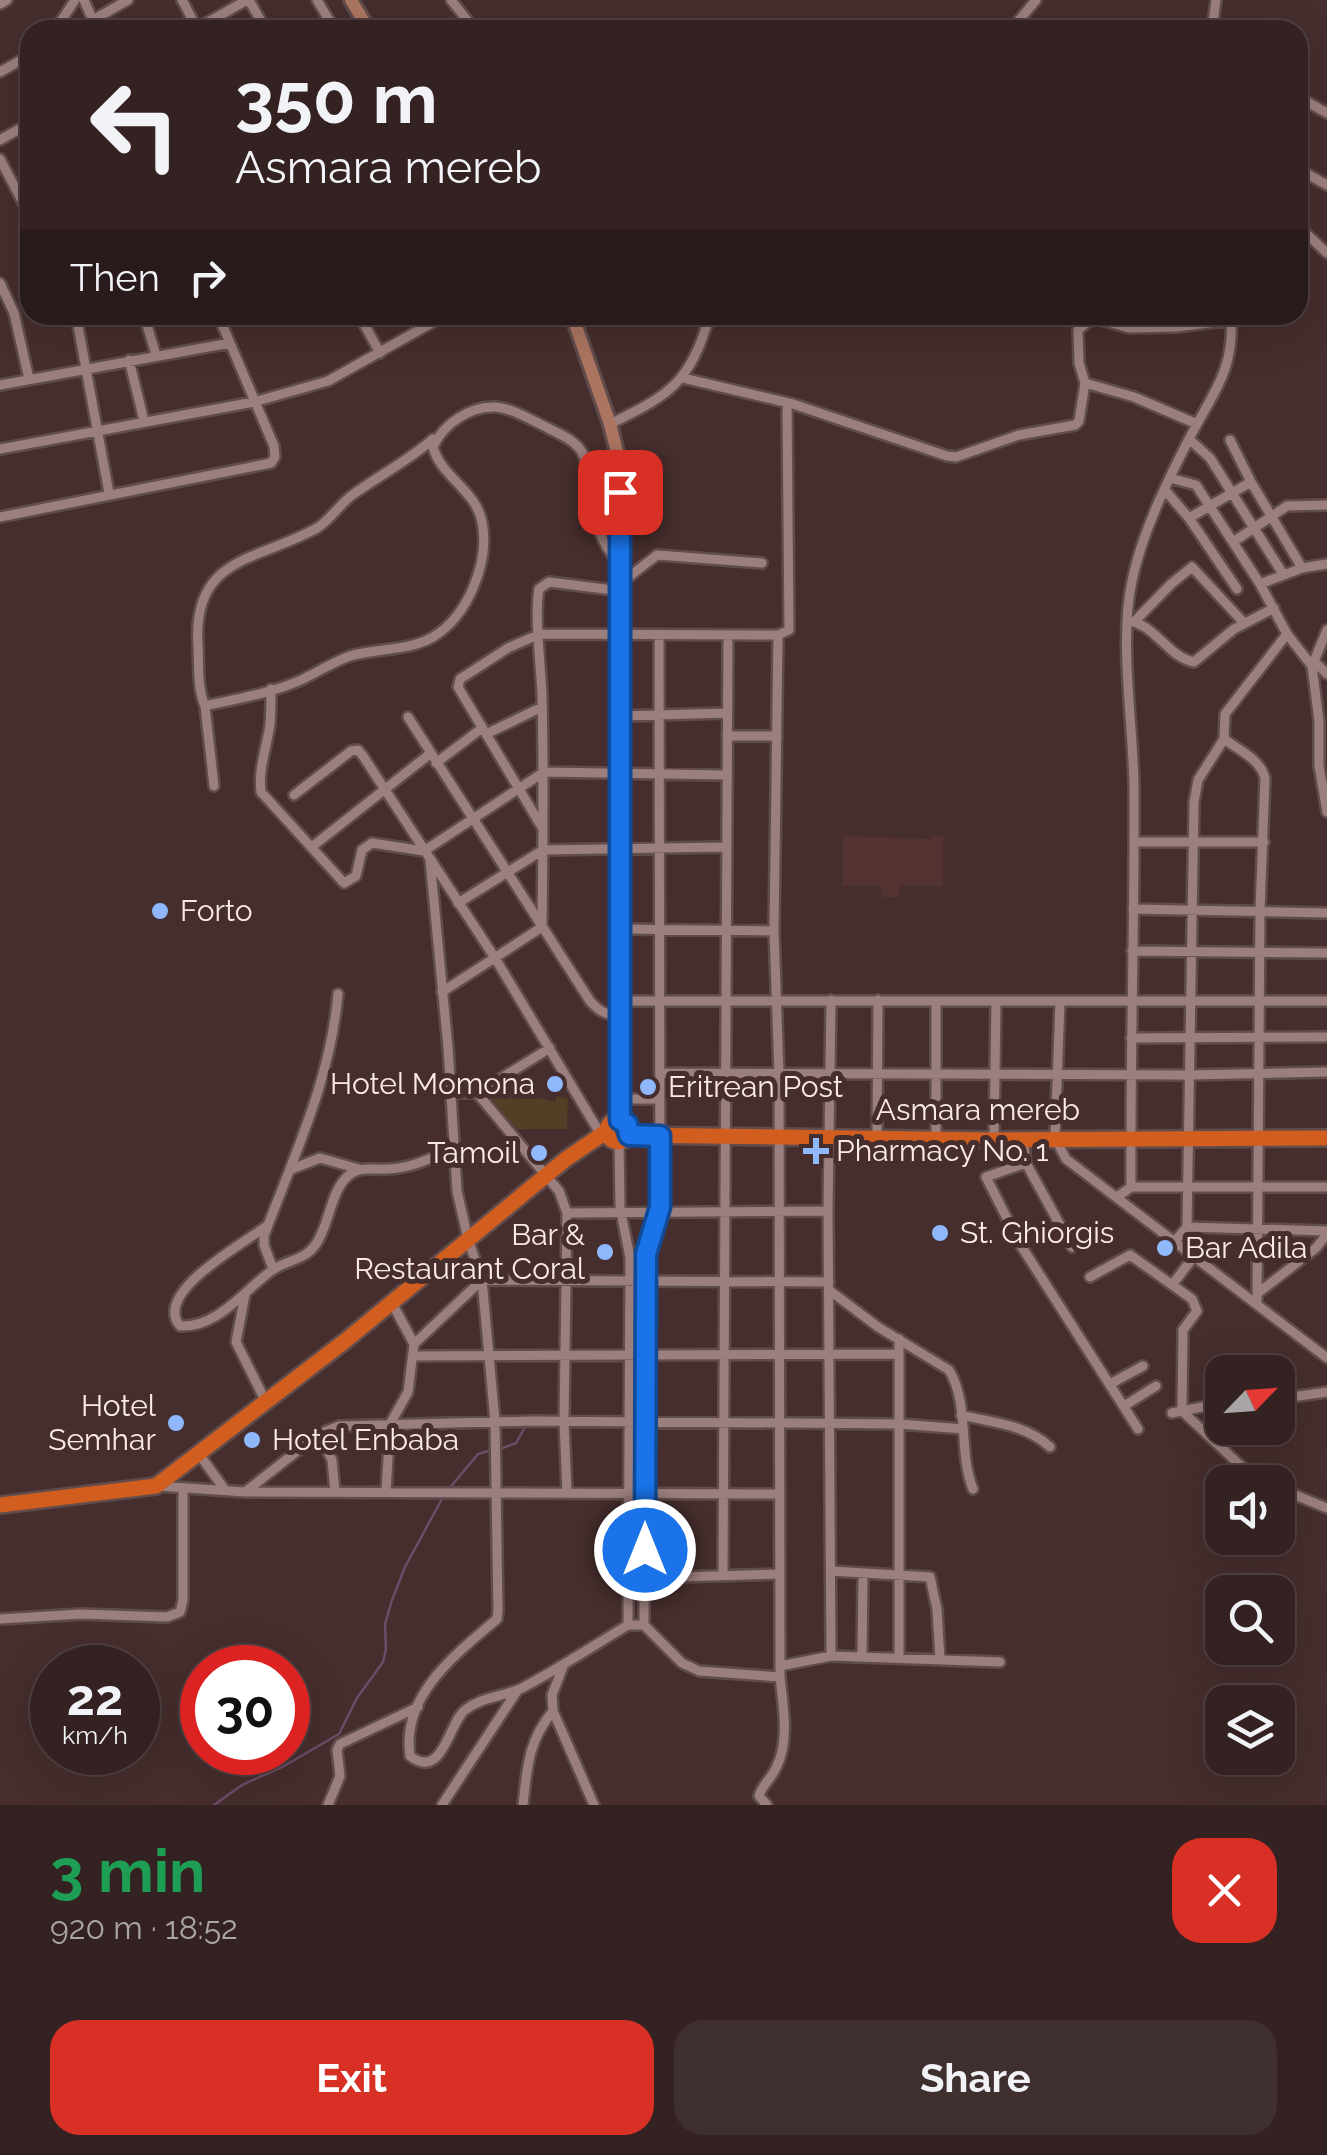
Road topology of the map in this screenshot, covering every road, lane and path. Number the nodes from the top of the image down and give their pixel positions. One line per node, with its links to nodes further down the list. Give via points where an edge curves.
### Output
1 (7, 0): 6 (street)
2 (128, 0): 7 (street)
3 (248, 0): 8 (street)
4 (451, 0): 9 (street)
5 (1036, 0): 10 (street)
6 (0, 4)
7 (102, 20)
8 (212, 20)
9 (466, 20)
10 (1019, 20)
11 (0, 159): 12 (street)
12 (20, 188)
13 (1308, 235): 14 (street)
14 (1327, 253)
15 (0, 283): 33 (street)
16 (78, 325): 31 (street)
17 (147, 325): 29 (street)
18 (222, 325): 27 (street)
19 (365, 325): 28 (street)
20 (429, 325): 28 (street)
21 (575, 325): 39 (main road)
22 (707, 325): 32 (street)
23 (1084, 325): 34 (street, via 1076,342)
24 (1118, 325): 25 (street)
25 (1190, 325)
26 (1232, 325): 40 (street, via 1226,370)
27 (230, 343): 29 (street); 36 (street)
28 (380, 353): 36 (street, via 328,381)
29 (156, 355): 30 (street)
30 (130, 360): 31 (street); 38 (street)
31 (86, 368): 33 (street); 41 (street)
32 (683, 378): 37 (street); 39 (street)
33 (29, 379): 35 (street)
34 (1084, 383): 37 (street, via 1075,426 1019,434 956,457); 40 (street)
35 (0, 385)
36 (254, 402): 38 (street); 49 (street, via 274,446 270,463)
37 (787, 403): 75 (street, via 791,624)
38 (144, 421): 41 (street)
39 (610, 424): 60 (main road, via 620,464)
40 (1197, 424): 43 (street)
41 (98, 428): 45 (street); 49 (street)
42 (439, 434): 60 (street, via 493,406 574,442 590,479 603,546); 78 (street, via 433,446 437,461 469,492 482,521 483,555 472,593 433,637 348,657); 79 (street, via 348,498 320,526 217,574 197,630)
43 (1189, 438): 46 (street); 50 (street)
44 (1230, 440): 47 (street)
45 (0, 449)
46 (1170, 478): 48 (street); 52 (street, via 1196,485)
47 (1251, 482): 50 (street); 54 (street)
48 (1166, 490): 55 (street); 67 (street, via 1132,580)
49 (109, 493): 53 (street)
50 (1231, 494): 52 (street); 56 (street)
51 (1327, 505): 54 (street, via 1287,506)
52 (1210, 506): 55 (street); 57 (street)
53 (0, 517)
54 (1274, 517): 56 (street); 61 (street)
55 (1188, 518): 65 (street)
56 (1254, 530): 57 (street); 62 (street)
57 (1233, 542): 63 (street)
58 (762, 563): 64 (street, via 657,554)
59 (1327, 564): 61 (street)
60 (621, 565): 64 (main road)
61 (1302, 568): 62 (street)
62 (1283, 574): 63 (street)
63 (1260, 584): 66 (street)
64 (621, 587): 70 (street, via 542,584 536,604); 72 (main road)
65 (1237, 589)
66 (1274, 608): 68 (street); 71 (street)
67 (1131, 621): 68 (street, via 1194,662); 68 (street, via 1192,567); 102 (street)
68 (1244, 623)
69 (1327, 630): 76 (street)
70 (540, 634): 72 (street); 80 (street); 85 (street, via 460,679 458,687)
71 (1287, 634): 76 (street); 88 (street, via 1225,714)
72 (621, 635): 73 (street); 83 (main road)
73 (659, 635): 74 (street); 82 (street)
74 (728, 635): 75 (street); 81 (street)
75 (778, 635): 87 (street)
76 (1313, 664): 77 (street); 94 (street)
77 (1327, 674)
78 (271, 689): 79 (street); 105 (street, via 261,792)
79 (204, 706): 95 (street)
80 (542, 707): 85 (street); 90 (street)
81 (727, 713): 82 (street); 86 (street)
82 (659, 714): 83 (street); 92 (street)
83 (621, 716): 91 (main road)
84 (408, 717): 89 (street)
85 (484, 731): 89 (street); 97 (street)
86 (728, 736): 87 (street); 93 (street)
87 (777, 736): 121 (street)
88 (1224, 740): 103 (street, via 1262,769); 104 (street, via 1198,780)
89 (433, 758): 96 (street); 100 (street)
90 (544, 772): 91 (street); 97 (street); 101 (street)
91 (621, 773): 92 (street); 108 (main road)
92 (660, 774): 93 (street); 107 (street)
93 (726, 774): 106 (street)
94 (1325, 783): 99 (street)
95 (214, 786)
96 (384, 788): 98 (street, via 358,750); 105 (street); 110 (street)
97 (520, 788): 100 (street); 101 (street)
98 (294, 795)
99 (1327, 812)
100 (472, 819): 110 (street); 111 (street)
101 (542, 829): 109 (street)
102 (1134, 842): 104 (street); 113 (street)
103 (1264, 842): 104 (street); 115 (street)
104 (1192, 843): 114 (street)
105 (313, 846): 110 (street, via 344,884 356,876 362,850 372,843)
106 (725, 847): 107 (street); 120 (street)
107 (659, 848): 108 (street); 118 (street)
108 (620, 849): 109 (street); 119 (main road)
109 (543, 850): 111 (street); 117 (street)
110 (427, 855): 112 (street); 127 (street)
111 (506, 872): 112 (street); 117 (street)
112 (458, 903): 126 (street)
113 (1133, 908): 114 (street); 122 (street)
114 (1190, 910): 115 (street); 124 (street)
115 (1260, 910): 116 (street); 125 (street)
116 (1327, 913)
117 (542, 927): 126 (street); 141 (street, via 599,1011 610,1016)
118 (660, 929): 119 (street); 120 (street); 129 (street)
119 (620, 930): 141 (main road)
120 (724, 930): 121 (street); 130 (street)
121 (774, 931): 131 (street)
122 (1132, 951): 124 (street); 137 (street)
123 (1327, 952): 125 (street)
124 (1190, 953): 125 (street); 138 (street)
125 (1260, 954): 139 (street)
126 (495, 958): 127 (street); 146 (street)
127 (442, 992): 159 (street)
128 (338, 994): 179 (street, via 335,1028)
129 (660, 1000): 130 (street); 141 (street); 148 (street)
130 (726, 1000): 131 (street); 150 (street)
131 (776, 1000): 132 (street); 151 (street)
132 (831, 1000): 133 (street); 154 (street)
133 (878, 1000): 135 (street); 155 (street)
134 (996, 1000): 135 (street); 136 (street); 153 (street)
135 (936, 1001): 152 (street)
136 (1060, 1001): 137 (street); 156 (street)
137 (1131, 1001): 138 (street); 145 (street)
138 (1189, 1001): 139 (street); 144 (street)
139 (1259, 1001): 140 (street); 142 (street)
140 (1327, 1001)
141 (620, 1008): 161 (main road)
142 (1259, 1036): 143 (street); 144 (street); 149 (street)
143 (1327, 1036)
144 (1189, 1037): 145 (street); 158 (street)
145 (1131, 1038): 157 (street)
146 (550, 1048): 160 (street); 163 (street)
147 (1327, 1072): 149 (street)
148 (660, 1073): 150 (street); 162 (street)
149 (1259, 1073): 158 (street); 171 (street)
150 (725, 1074): 151 (street); 164 (street)
151 (779, 1074): 154 (street); 165 (street)
152 (936, 1074): 153 (street); 155 (street); 175 (street)
153 (995, 1074): 156 (street); 176 (street)
154 (829, 1075): 155 (street); 167 (street)
155 (877, 1075): 168 (street)
156 (1058, 1075): 157 (street); 169 (street)
157 (1131, 1075): 158 (street); 174 (street)
158 (1190, 1075): 170 (street)
159 (452, 1093): 160 (street); 177 (street)
160 (477, 1093): 181 (street)
161 (620, 1099): 162 (street); 163 (main road)
162 (660, 1099): 166 (street)
163 (615, 1133): 166 (highway, Asmara mereb); 181 (highway); 190 (street)
164 (724, 1134): 165 (highway, Asmara mereb); 166 (highway, Asmara mereb); 188 (street)
165 (778, 1135): 167 (highway, Asmara mereb); 189 (street)
166 (660, 1136): 191 (street)
167 (830, 1136): 168 (highway, Asmara mereb); 187 (street)
168 (877, 1138): 175 (highway, Asmara mereb)
169 (1055, 1138): 173 (highway, Asmara mereb); 174 (highway, Asmara mereb); 186 (street, via 1066,1159)
170 (1188, 1138): 171 (highway, Asmara mereb); 174 (highway, Asmara mereb); 182 (street)
171 (1260, 1138): 172 (highway, Asmara mereb); 183 (street)
172 (1327, 1138)
173 (1023, 1139): 176 (highway, Asmara mereb); 178 (street)
174 (1130, 1139): 184 (street)
175 (936, 1140): 176 (highway, Asmara mereb)
176 (994, 1140)
177 (452, 1150): 180 (street, via 405,1168); 197 (street)
178 (1026, 1163): 199 (street); 227 (street, via 986,1177 1020,1244)
179 (292, 1169): 180 (street, via 320,1158); 193 (street)
180 (359, 1169): 201 (street, via 346,1177 313,1249)
181 (545, 1176): 192 (street); 197 (highway)
182 (1188, 1186): 183 (street); 184 (street); 194 (street)
183 (1260, 1186): 185 (street); 195 (street)
184 (1131, 1187): 186 (street)
185 (1327, 1187)
186 (1117, 1197): 198 (street)
187 (828, 1210): 189 (street); 209 (street)
188 (725, 1211): 189 (street); 191 (street); 207 (street)
189 (779, 1211): 208 (street)
190 (621, 1212): 191 (street); 192 (street); 205 (street)
191 (658, 1212): 206 (street)
192 (567, 1213): 204 (street)
193 (268, 1225): 201 (street, via 264,1245); 211 (street, via 192,1280 174,1316 180,1326 195,1324)
194 (1187, 1227): 195 (street); 198 (street)
195 (1259, 1230): 196 (street); 212 (street)
196 (1327, 1233): 212 (street)
197 (468, 1239): 203 (street); 213 (highway)
198 (1175, 1240): 200 (street)
199 (1072, 1247)
200 (1195, 1255): 210 (street); 212 (street)
201 (274, 1268): 211 (street)
202 (1090, 1277): 210 (street, via 1130,1256)
203 (482, 1280): 204 (street); 215 (street); 219 (street)
204 (567, 1282): 205 (street); 220 (street)
205 (630, 1282): 206 (street); 217 (street)
206 (646, 1282): 207 (street); 218 (street)
207 (724, 1282): 208 (street); 216 (street)
208 (778, 1282): 209 (street); 221 (street)
209 (829, 1286): 214 (street); 222 (street)
210 (1172, 1286): 234 (street, via 1197,1310 1183,1330)
211 (245, 1295): 231 (street, via 236,1342)
212 (1258, 1298): 225 (street)
213 (392, 1302): 215 (street); 231 (highway)
214 (899, 1339): 223 (street); 235 (street, via 949,1370)
215 (414, 1344): 224 (street)
216 (724, 1352): 218 (street); 221 (street); 242 (street)
217 (629, 1353): 218 (street); 220 (street); 240 (street)
218 (645, 1353): 241 (street)
219 (488, 1354): 220 (street); 224 (street); 236 (street)
220 (566, 1354): 237 (street)
221 (778, 1354): 222 (street); 243 (street)
222 (830, 1354): 223 (street); 238 (street)
223 (899, 1354): 244 (street)
224 (414, 1356): 239 (street, via 408,1392)
225 (1327, 1358)
226 (1143, 1366): 227 (street)
227 (1110, 1384): 232 (street)
228 (1156, 1386): 232 (street)
229 (1327, 1392): 230 (street)
230 (1295, 1398)
231 (266, 1402): 249 (highway)
232 (1124, 1406): 246 (street)
233 (1205, 1407): 234 (street)
234 (1177, 1412): 250 (street)
235 (962, 1415): 245 (street); 248 (street, via 1022,1428)
236 (495, 1421): 237 (street); 239 (street); 262 (street)
237 (564, 1421): 240 (street); 258 (street)
238 (829, 1423): 243 (street); 244 (street); 267 (street)
239 (390, 1424): 247 (street, via 339,1426); 257 (street)
240 (629, 1424): 241 (street); 259 (street)
241 (645, 1424): 242 (street); 260 (street)
242 (724, 1424): 243 (street); 261 (street)
243 (779, 1424): 263 (street)
244 (900, 1424): 245 (street); 270 (street)
245 (963, 1429): 253 (street)
246 (1138, 1429)
247 (319, 1434): 255 (street); 256 (street, via 332,1460)
248 (1050, 1447)
249 (199, 1454): 251 (highway); 254 (street)
250 (1240, 1465)
251 (156, 1486): 252 (street); 265 (highway)
252 (184, 1488): 254 (street); 273 (street, via 180,1612)
253 (974, 1489)
254 (224, 1490): 255 (street)
255 (246, 1492): 256 (street)
256 (335, 1492): 257 (street)
257 (386, 1492): 262 (street)
258 (567, 1493): 259 (street); 262 (street)
259 (628, 1493): 260 (street); 274 (street)
260 (645, 1493): 261 (street); 272 (street)
261 (723, 1493): 263 (street); 271 (street)
262 (496, 1494): 284 (street, via 497,1619 432,1680)
263 (780, 1494): 269 (street)
264 (1295, 1495): 266 (street)
265 (0, 1505)
266 (1327, 1508)
267 (831, 1572): 268 (street); 276 (street)
268 (863, 1573): 270 (street); 277 (street)
269 (779, 1574): 271 (street); 282 (street)
270 (898, 1574): 278 (street); 279 (street, via 932,1580)
271 (723, 1575): 272 (street)
272 (645, 1578): 275 (street)
273 (0, 1619)
274 (628, 1625): 275 (street); 280 (street)
275 (644, 1625): 282 (street, via 699,1672)
276 (831, 1656): 277 (street); 282 (street)
277 (862, 1657): 278 (street)
278 (898, 1658): 279 (street)
279 (940, 1660): 281 (street)
280 (566, 1662): 283 (street); 285 (street)
281 (1000, 1662)
282 (780, 1672): 290 (street, via 783,1744 776,1770 760,1789)
283 (518, 1690): 284 (street, via 459,1714 441,1754 429,1760 410,1756); 288 (street)
284 (418, 1706): 287 (street, via 340,1744 340,1776)
285 (553, 1711): 286 (street); 289 (street, via 527,1757)
286 (594, 1804)
287 (328, 1805)
288 (442, 1805)
289 (522, 1805)
290 (766, 1805)

